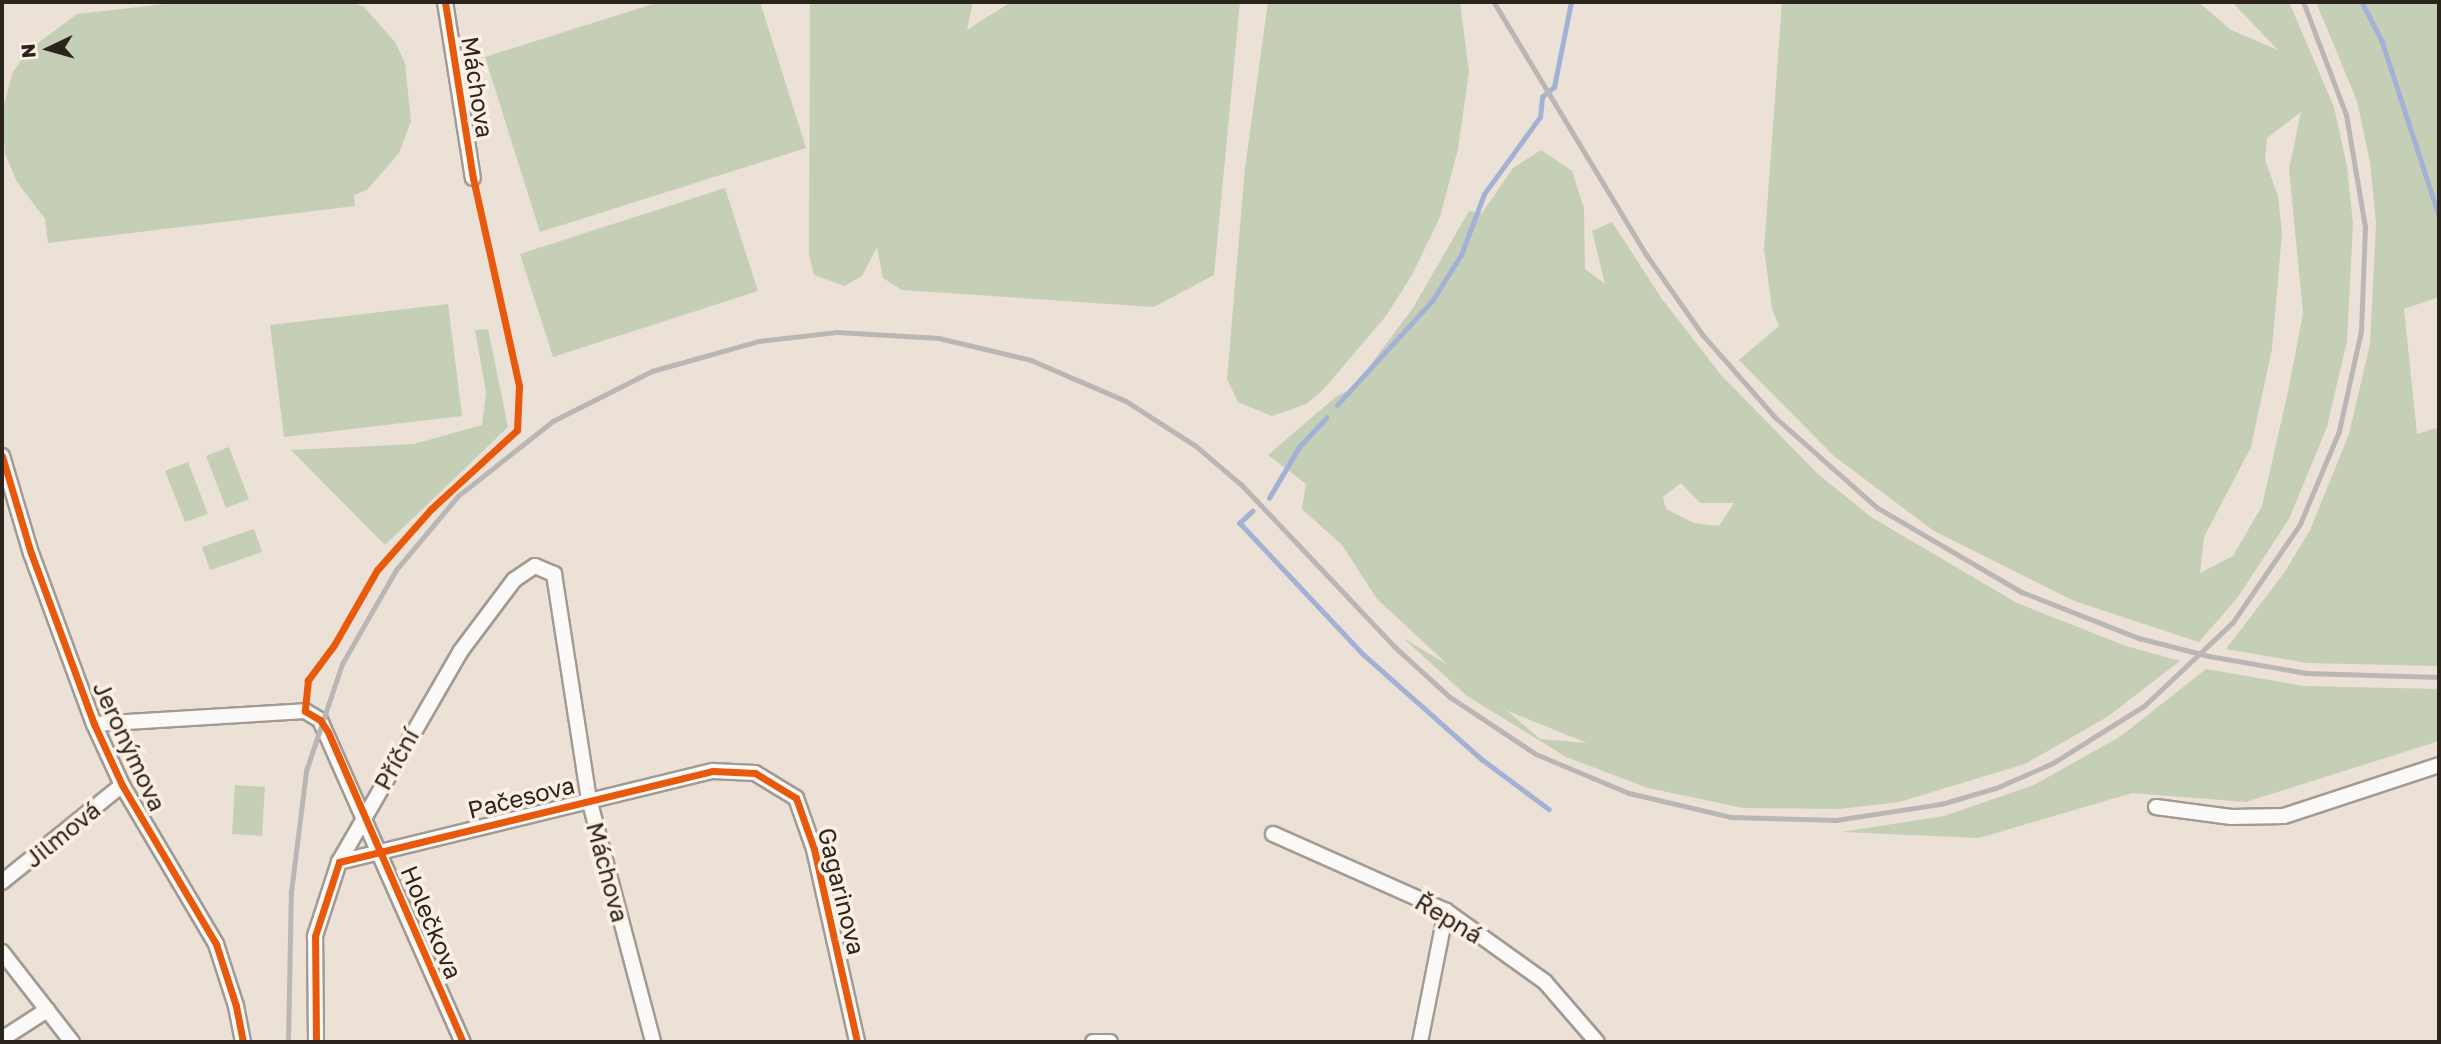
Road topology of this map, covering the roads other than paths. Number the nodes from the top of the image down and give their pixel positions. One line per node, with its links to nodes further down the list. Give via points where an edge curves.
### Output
1 (445, 2): 2 (street, Máchova)
2 (473, 178)
3 (2, 456): 5 (street, Jeronýmova, via 31,553)
4 (554, 574): 9 (street, Máchova); 11 (street, Příční, via 535,566 514,580 460,652)
5 (94, 724): 8 (street, Jeronýmova); 11 (street, Holečkova, via 305,711 328,733)
6 (2439, 765): 10 (street, via 2284,816 2231,817)
7 (713, 771): 9 (street, Pačesova); 25 (street, Gagarinova, via 755,773 796,798 814,849)
8 (122, 785): 15 (street, Jilmová); 21 (street, Jeronýmova, via 216,944)
9 (589, 800): 13 (street, Pačesova); 24 (street, Máchova)
10 (2157, 807)
11 (364, 816): 13 (street, Holečkova); 14 (street, Příční)
12 (1273, 834): 16 (street, Řepná)
13 (381, 852): 14 (street, Pačesova); 23 (street, Holečkova)
14 (339, 862): 22 (street, Příční, via 316,936)
15 (2, 882)
16 (1446, 911): 28 (street); 29 (street, Řepná, via 1545,982)
17 (2, 952): 18 (street)
18 (47, 1010): 19 (street); 20 (street)
19 (2, 1039)
20 (72, 1042)
21 (243, 1042)
22 (316, 1042)
23 (463, 1042)
24 (653, 1042)
25 (856, 1042)
26 (1093, 1042): 27 (street)
27 (1110, 1042)
28 (1420, 1042)
29 (1597, 1042)

